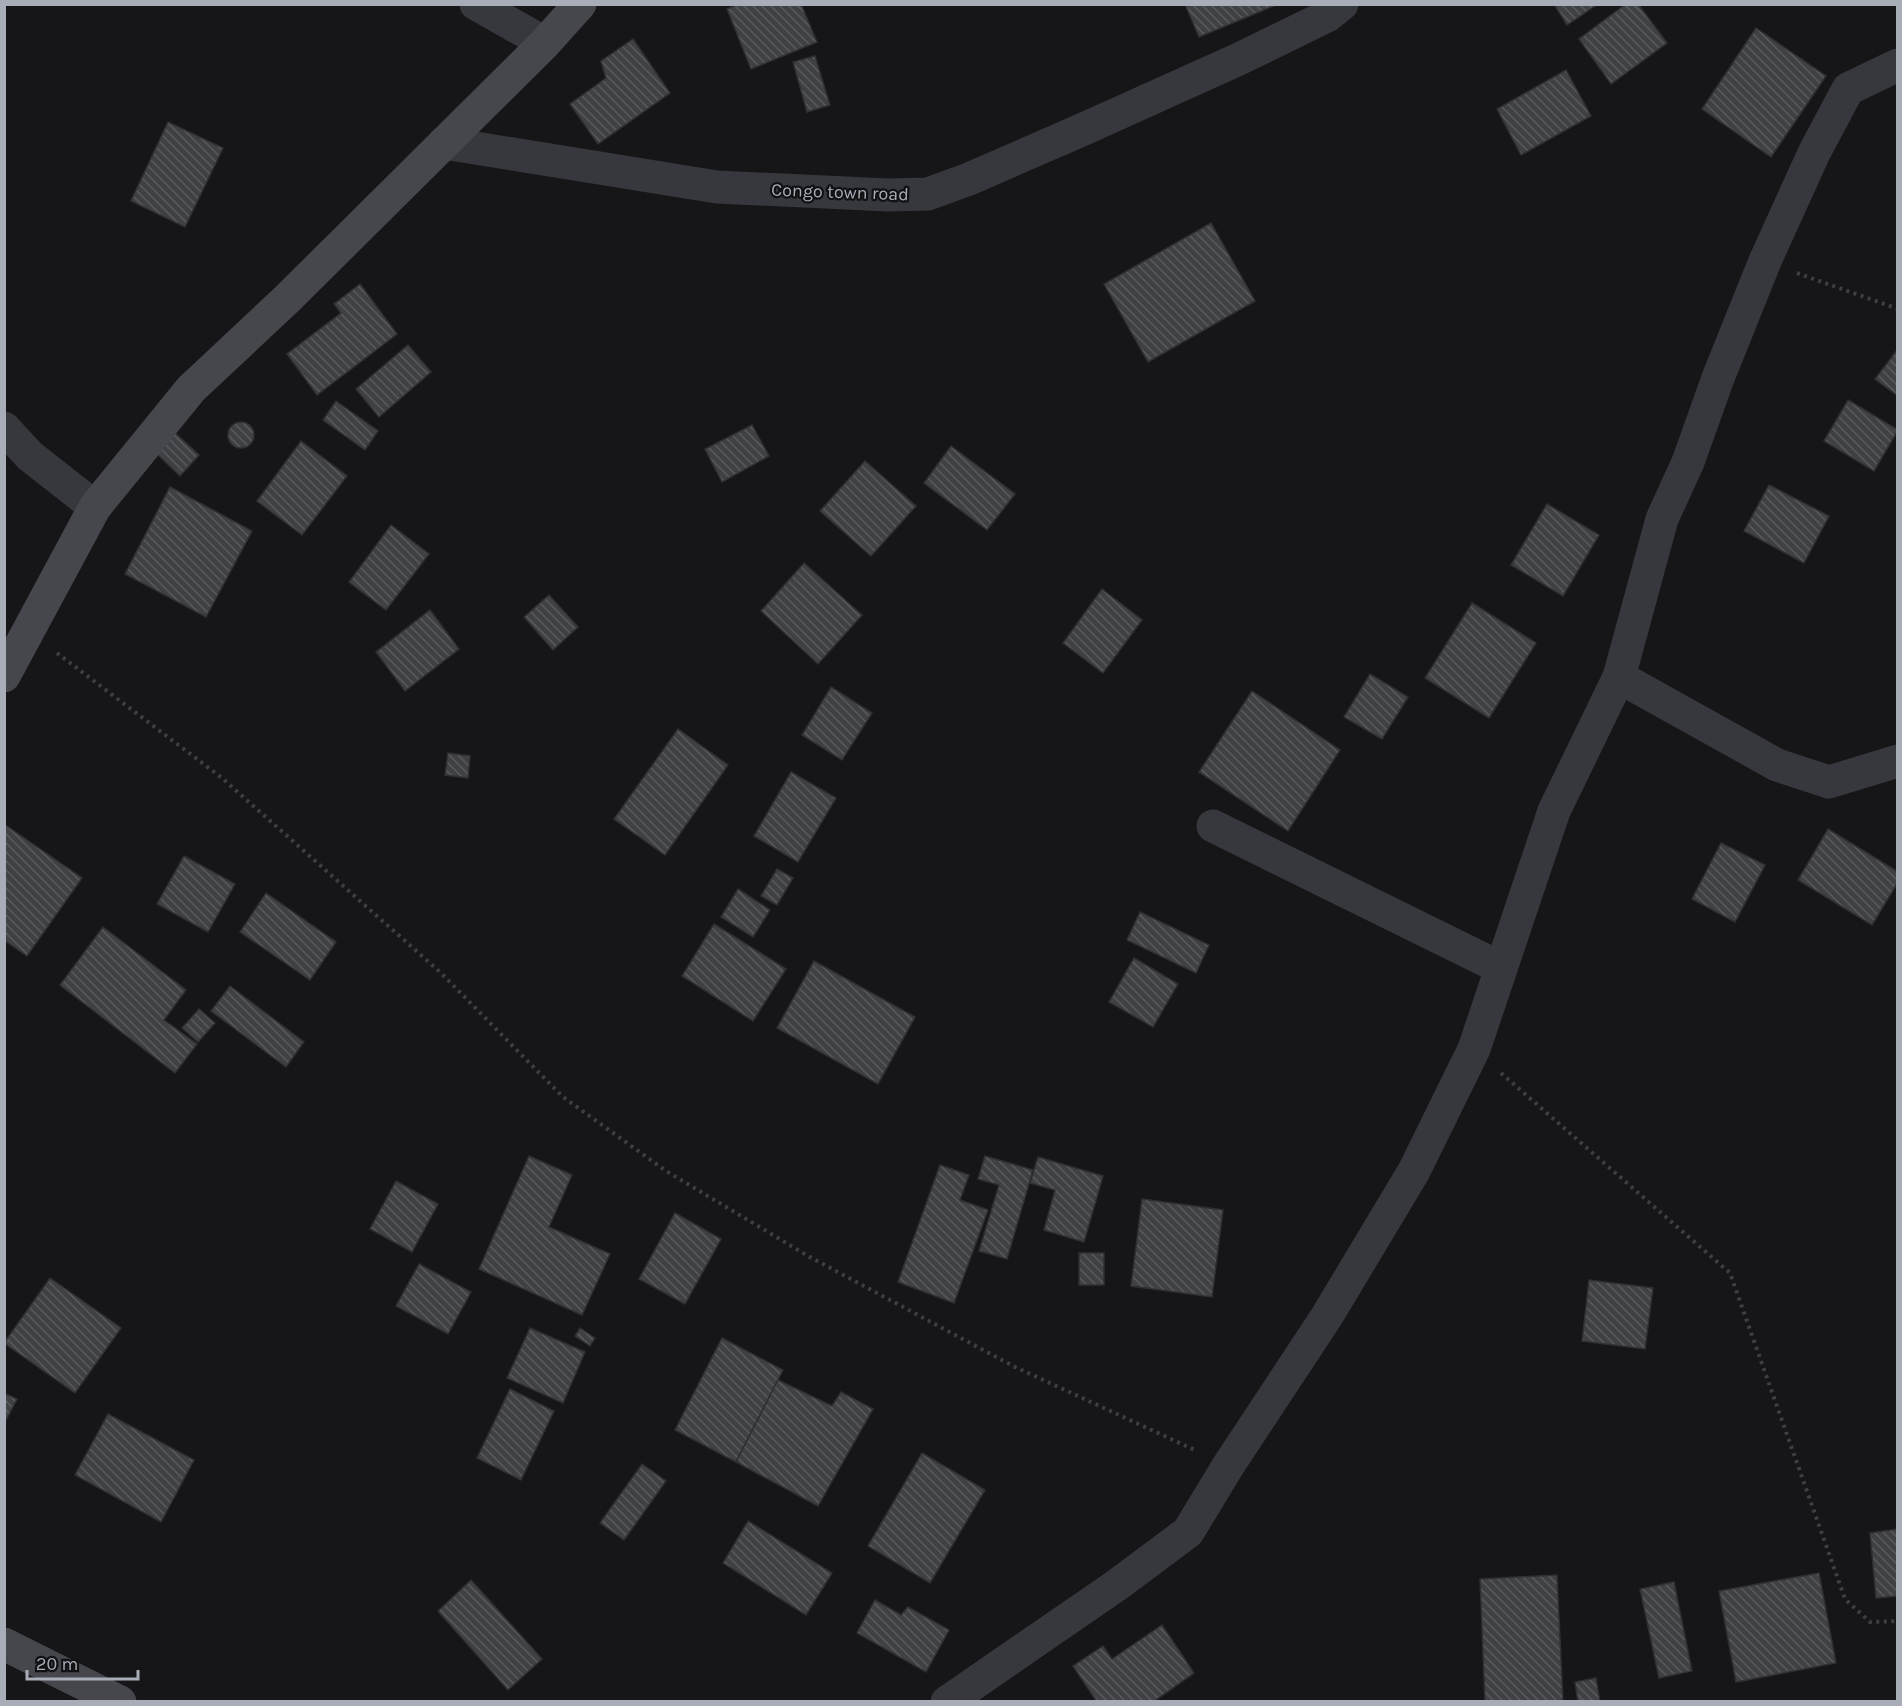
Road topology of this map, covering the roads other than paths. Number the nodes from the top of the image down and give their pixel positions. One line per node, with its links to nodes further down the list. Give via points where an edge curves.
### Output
1 (476, 4): 4 (street)
2 (580, 4): 4 (main road)
3 (1342, 4): 6 (street, Congo town road, via 1327,16 1239,59 928,194 717,187)
4 (545, 43): 6 (main road)
5 (1898, 65): 10 (street, via 1848,89 1814,153 1765,261 1688,462 1662,519)
6 (444, 143): 8 (main road, via 288,299 191,389)
7 (4, 428): 8 (street, via 30,456)
8 (95, 507): 9 (main road)
9 (4, 676)
10 (1619, 677): 11 (street, via 1777,765 1829,782); 13 (street, via 1554,811)
11 (1898, 761)
12 (1213, 826): 13 (street)
13 (1501, 968): 16 (street, via 1474,1049 1414,1171 1327,1316 1188,1532)
14 (4, 1644): 15 (main road)
15 (120, 1701)
16 (947, 1701)

